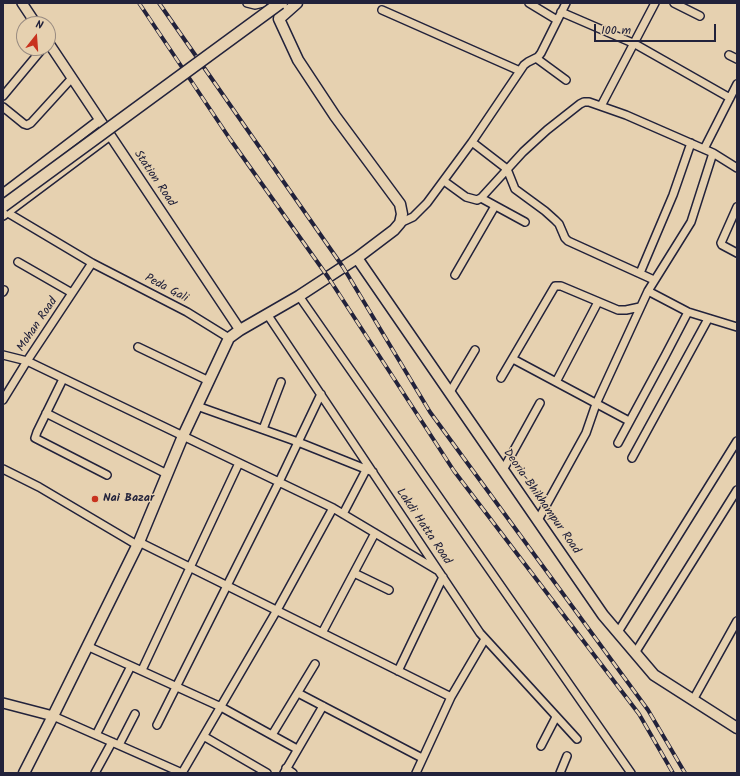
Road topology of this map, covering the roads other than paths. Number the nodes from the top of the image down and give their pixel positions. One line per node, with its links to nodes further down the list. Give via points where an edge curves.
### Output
1 (22, 3): 12 (street)
2 (247, 3): 3 (street)
3 (263, 3)
4 (281, 3): 14 (main road); 43 (main road, bridge)
5 (297, 3): 14 (main road)
6 (529, 3): 15 (street)
7 (566, 3): 11 (street)
8 (655, 3): 16 (street)
9 (674, 3): 13 (street)
10 (382, 10): 22 (street)
11 (561, 12): 15 (street); 16 (street)
12 (31, 16)
13 (700, 16)
14 (279, 19): 45 (main road, via 298,60 335,116 400,204)
15 (557, 20): 20 (street)
16 (635, 44): 27 (street); 28 (street)
17 (56, 54): 23 (street, Station Road)
18 (729, 55): 21 (street)
19 (36, 56): 26 (street)
20 (536, 58): 22 (street); 24 (street)
21 (737, 59)
22 (520, 71): 32 (street)
23 (72, 78): 29 (street, via 31,124 24,124); 30 (street, Station Road)
24 (566, 80)
25 (737, 84): 27 (street)
26 (3, 96)
27 (730, 98): 34 (street)
28 (601, 106): 33 (street); 37 (street, via 589,102 580,104 523,152)
29 (3, 107)
30 (100, 120): 31 (street, Station Road); 39 (street)
31 (110, 135): 43 (street); 62 (street, Station Road)
32 (472, 142): 37 (street); 38 (street)
33 (691, 143): 34 (street); 50 (street, via 673,195)
34 (704, 149): 35 (street)
35 (713, 153): 36 (street); 52 (street, via 691,222)
36 (737, 168)
37 (507, 170): 40 (street); 50 (street, via 515,189 546,211 559,224 568,241)
38 (444, 181): 40 (street, via 466,197 477,200); 45 (street, via 419,212)
39 (3, 194)
40 (481, 198): 41 (street)
41 (495, 206): 44 (street); 51 (street)
42 (737, 207): 46 (street, via 721,243)
43 (4, 211): 49 (street, Peda Gali)
44 (525, 222)
45 (400, 223): 47 (main road)
46 (737, 253)
47 (357, 258): 55 (main road); 74 (main road, Deoria-Bhikhampur Road)
48 (18, 262): 54 (street)
49 (92, 263): 54 (street, Mohan Road); 63 (street, Peda Gali, via 187,312)
50 (640, 273): 52 (street)
51 (455, 274)
52 (654, 280): 53 (street)
53 (648, 291): 57 (street); 58 (street)
54 (72, 293): 68 (street, Mohan Road)
55 (298, 296): 59 (main road); 146 (street)
56 (598, 302): 57 (street, via 622,310); 67 (street, via 561,286 555,286); 73 (street)
57 (640, 307): 78 (street)
58 (688, 312): 60 (street); 81 (street)
59 (268, 314): 62 (main road); 75 (street, Lakdi Hatta Road)
60 (708, 319): 61 (street); 87 (street)
61 (737, 327)
62 (240, 330): 63 (main road)
63 (229, 338): 71 (main road)
64 (138, 347): 71 (street)
65 (475, 350): 74 (street)
66 (3, 355): 68 (street)
67 (512, 359): 69 (street); 73 (street)
68 (27, 361): 70 (street); 76 (street, Mohan Road)
69 (501, 378)
70 (63, 379): 80 (street); 83 (street)
71 (209, 381): 79 (main road)
72 (281, 382): 82 (street)
73 (556, 382): 78 (street)
74 (450, 392): 90 (main road, Deoria-Bhikhampur Road)
75 (321, 394): 85 (street); 91 (street, Lakdi Hatta Road)
76 (3, 400)
77 (540, 403): 90 (street)
78 (596, 404): 81 (street); 98 (street, via 586,433)
79 (197, 406): 82 (street); 83 (main road)
80 (46, 413): 92 (street); 93 (street, via 35,438)
81 (629, 422): 86 (street)
82 (263, 429): 85 (street)
83 (183, 436): 88 (street); 92 (main road)
84 (737, 441): 108 (street)
85 (298, 442): 91 (street); 94 (street)
86 (618, 443)
87 (632, 458)
88 (238, 463): 94 (street); 101 (street)
89 (3, 469): 100 (street)
90 (503, 470): 98 (main road, Deoria-Bhikhampur Road)
91 (370, 471): 97 (street); 103 (street, Lakdi Hatta Road)
92 (167, 474): 100 (main road)
93 (107, 475)
94 (279, 482): 96 (street); 104 (street)
95 (737, 490): 112 (street)
96 (333, 508): 97 (street); 106 (street)
97 (343, 514): 99 (street)
98 (538, 520): 108 (main road, Deoria-Bhikhampur Road, via 603,615)
99 (374, 533): 102 (street); 103 (street)
100 (138, 543): 101 (street); 111 (main road)
101 (190, 566): 104 (street); 115 (street)
102 (354, 573): 105 (street); 109 (street)
103 (441, 574): 110 (street, Lakdi Hatta Road); 116 (street)
104 (227, 585): 106 (street); 117 (street)
105 (389, 590)
106 (277, 610): 109 (street); 123 (street)
107 (737, 621): 120 (street)
108 (618, 632): 112 (main road, Deoria-Bhikhampur Road)
109 (322, 633): 116 (street)
110 (484, 639): 119 (street); 126 (street, Lakdi Hatta Road)
111 (87, 646): 114 (street); 125 (main road)
112 (635, 653): 120 (main road, Deoria-Bhikhampur Road, via 654,675)
113 (315, 664): 118 (street)
114 (131, 666): 115 (street); 129 (street)
115 (142, 670): 117 (street)
116 (398, 671): 119 (street)
117 (176, 686): 123 (street); 127 (street)
118 (298, 693): 122 (street); 130 (street)
119 (451, 697): 137 (street)
120 (693, 700): 128 (main road, Deoria-Bhikhampur Road)
121 (3, 703): 125 (street)
122 (323, 706): 135 (street); 137 (street)
123 (221, 707): 130 (street); 131 (street)
124 (134, 714): 133 (street)
125 (53, 716): 129 (street); 140 (main road)
126 (556, 717): 132 (street, Lakdi Hatta Road); 134 (street)
127 (157, 726)
128 (737, 728)
129 (96, 735): 133 (street)
130 (272, 735): 135 (street)
131 (205, 736): 142 (street); 143 (street)
132 (577, 739)
133 (116, 743): 141 (street); 142 (street)
134 (541, 746)
135 (297, 749): 138 (street)
136 (567, 756): 139 (street)
137 (422, 758): 145 (street)
138 (285, 771): 144 (street)
139 (563, 772)
140 (24, 773)
141 (96, 773)
142 (182, 773)
143 (267, 773)
144 (293, 773)
145 (416, 773)
146 (631, 773)

